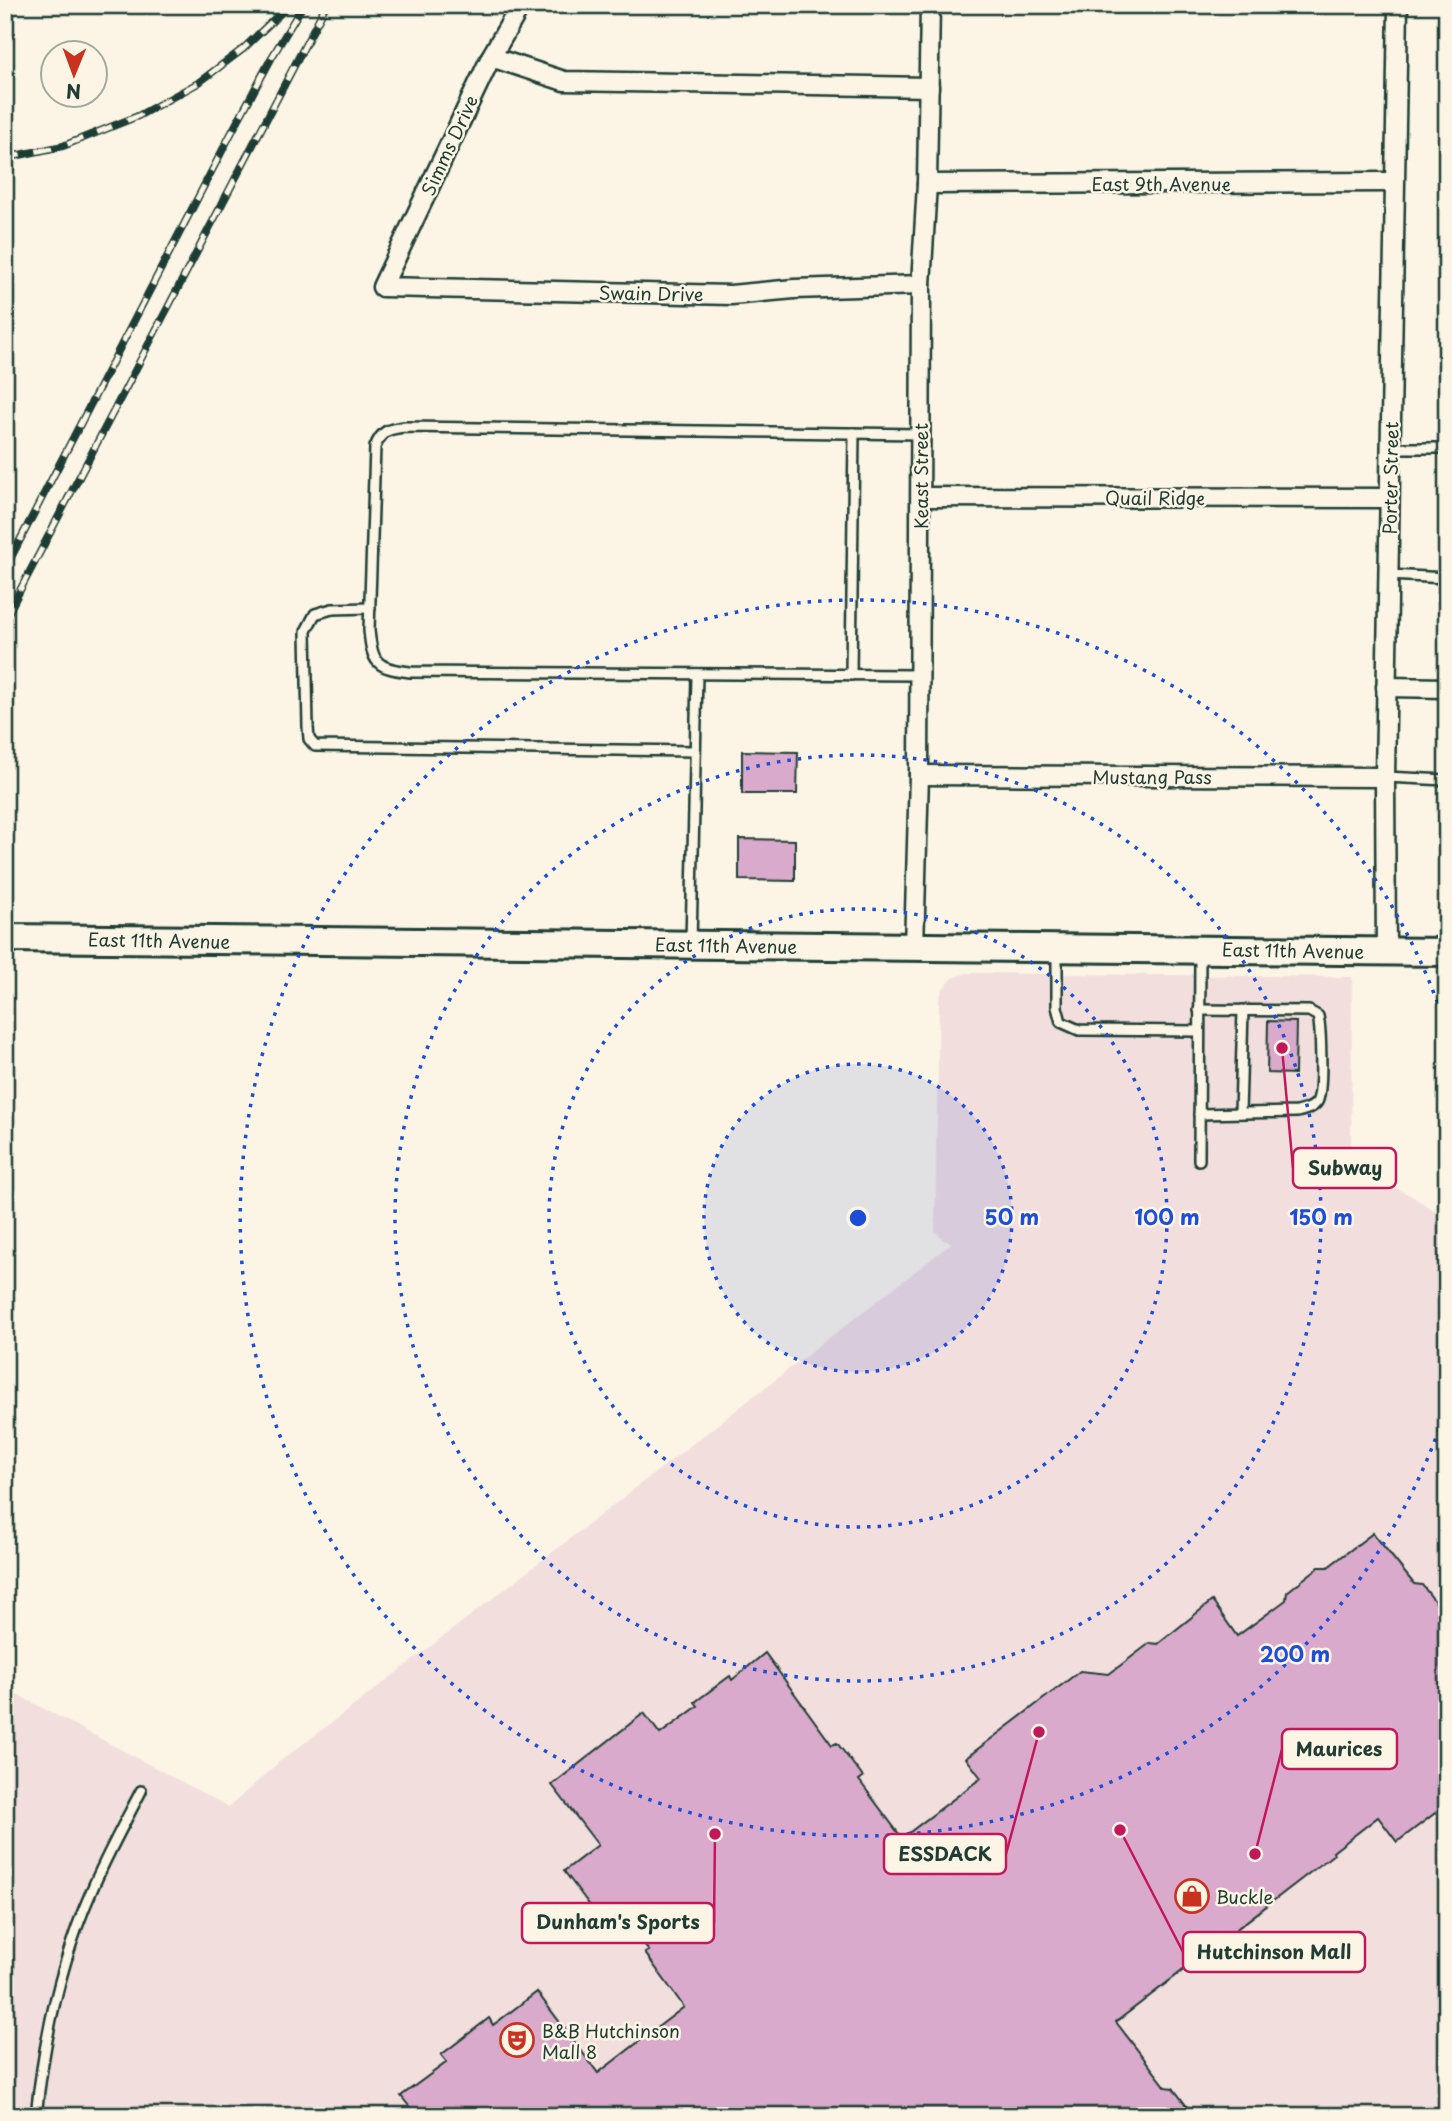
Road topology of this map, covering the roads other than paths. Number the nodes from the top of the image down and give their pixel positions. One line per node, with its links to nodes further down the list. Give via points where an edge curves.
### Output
1 (521, 5): 4 (street, Simms Drive)
2 (930, 5): 5 (street, Keast Street)
3 (1398, 5): 6 (street, Porter Street)
4 (491, 57): 5 (street, via 564,81); 9 (street, Simms Drive)
5 (929, 88): 7 (street, Keast Street)
6 (1394, 182): 7 (street, East 9th Avenue); 12 (street, Porter Street)
7 (927, 184): 8 (street, Keast Street)
8 (921, 285): 9 (street, Swain Drive, via 731,295); 11 (street, Keast Street)
9 (382, 287)
10 (854, 433): 11 (lane); 18 (lane, via 390,429 380,435 375,447); 20 (lane)
11 (921, 434): 14 (street, Keast Street)
12 (1390, 448): 13 (lane); 15 (street, Porter Street)
13 (1447, 448)
14 (920, 497): 15 (street, Quail Ridge); 21 (street, Keast Street)
15 (1389, 498): 16 (street, Porter Street)
16 (1388, 575): 17 (lane); 22 (street, Porter Street)
17 (1447, 578)
18 (370, 608): 19 (lane, via 371,650 376,661 388,669); 24 (lane, via 316,614 306,631 307,727 315,746)
19 (697, 674): 20 (lane); 24 (lane)
20 (851, 675): 21 (lane)
21 (919, 675): 25 (street, Keast Street)
22 (1386, 687): 23 (street); 26 (street, Porter Street)
23 (1447, 688)
24 (695, 751): 29 (lane)
25 (919, 775): 26 (street, Mustang Pass); 30 (street, Keast Street)
26 (1385, 777): 27 (lane); 33 (street, Porter Street)
27 (1447, 780)
28 (5, 938): 29 (street, East 11th Avenue)
29 (691, 944): 30 (street, East 11th Avenue)
30 (914, 947): 31 (street, East 11th Avenue)
31 (1057, 948): 32 (street, East 11th Avenue); 37 (lane, via 1061,1022 1079,1030)
32 (1200, 949): 33 (street, East 11th Avenue); 35 (lane)
33 (1386, 951): 34 (street, East 11th Avenue)
34 (1447, 952)
35 (1199, 1010): 36 (lane); 37 (lane)
36 (1243, 1010): 38 (lane); 38 (lane, via 1309,1011 1318,1016 1321,1027 1318,1100 1311,1108)
37 (1199, 1031): 39 (lane)
38 (1240, 1113): 39 (lane)
39 (1199, 1114): 40 (lane)
40 (1199, 1160)
41 (141, 1791): 42 (lane, via 91,1892 70,1948 43,2055)
42 (36, 2116)

